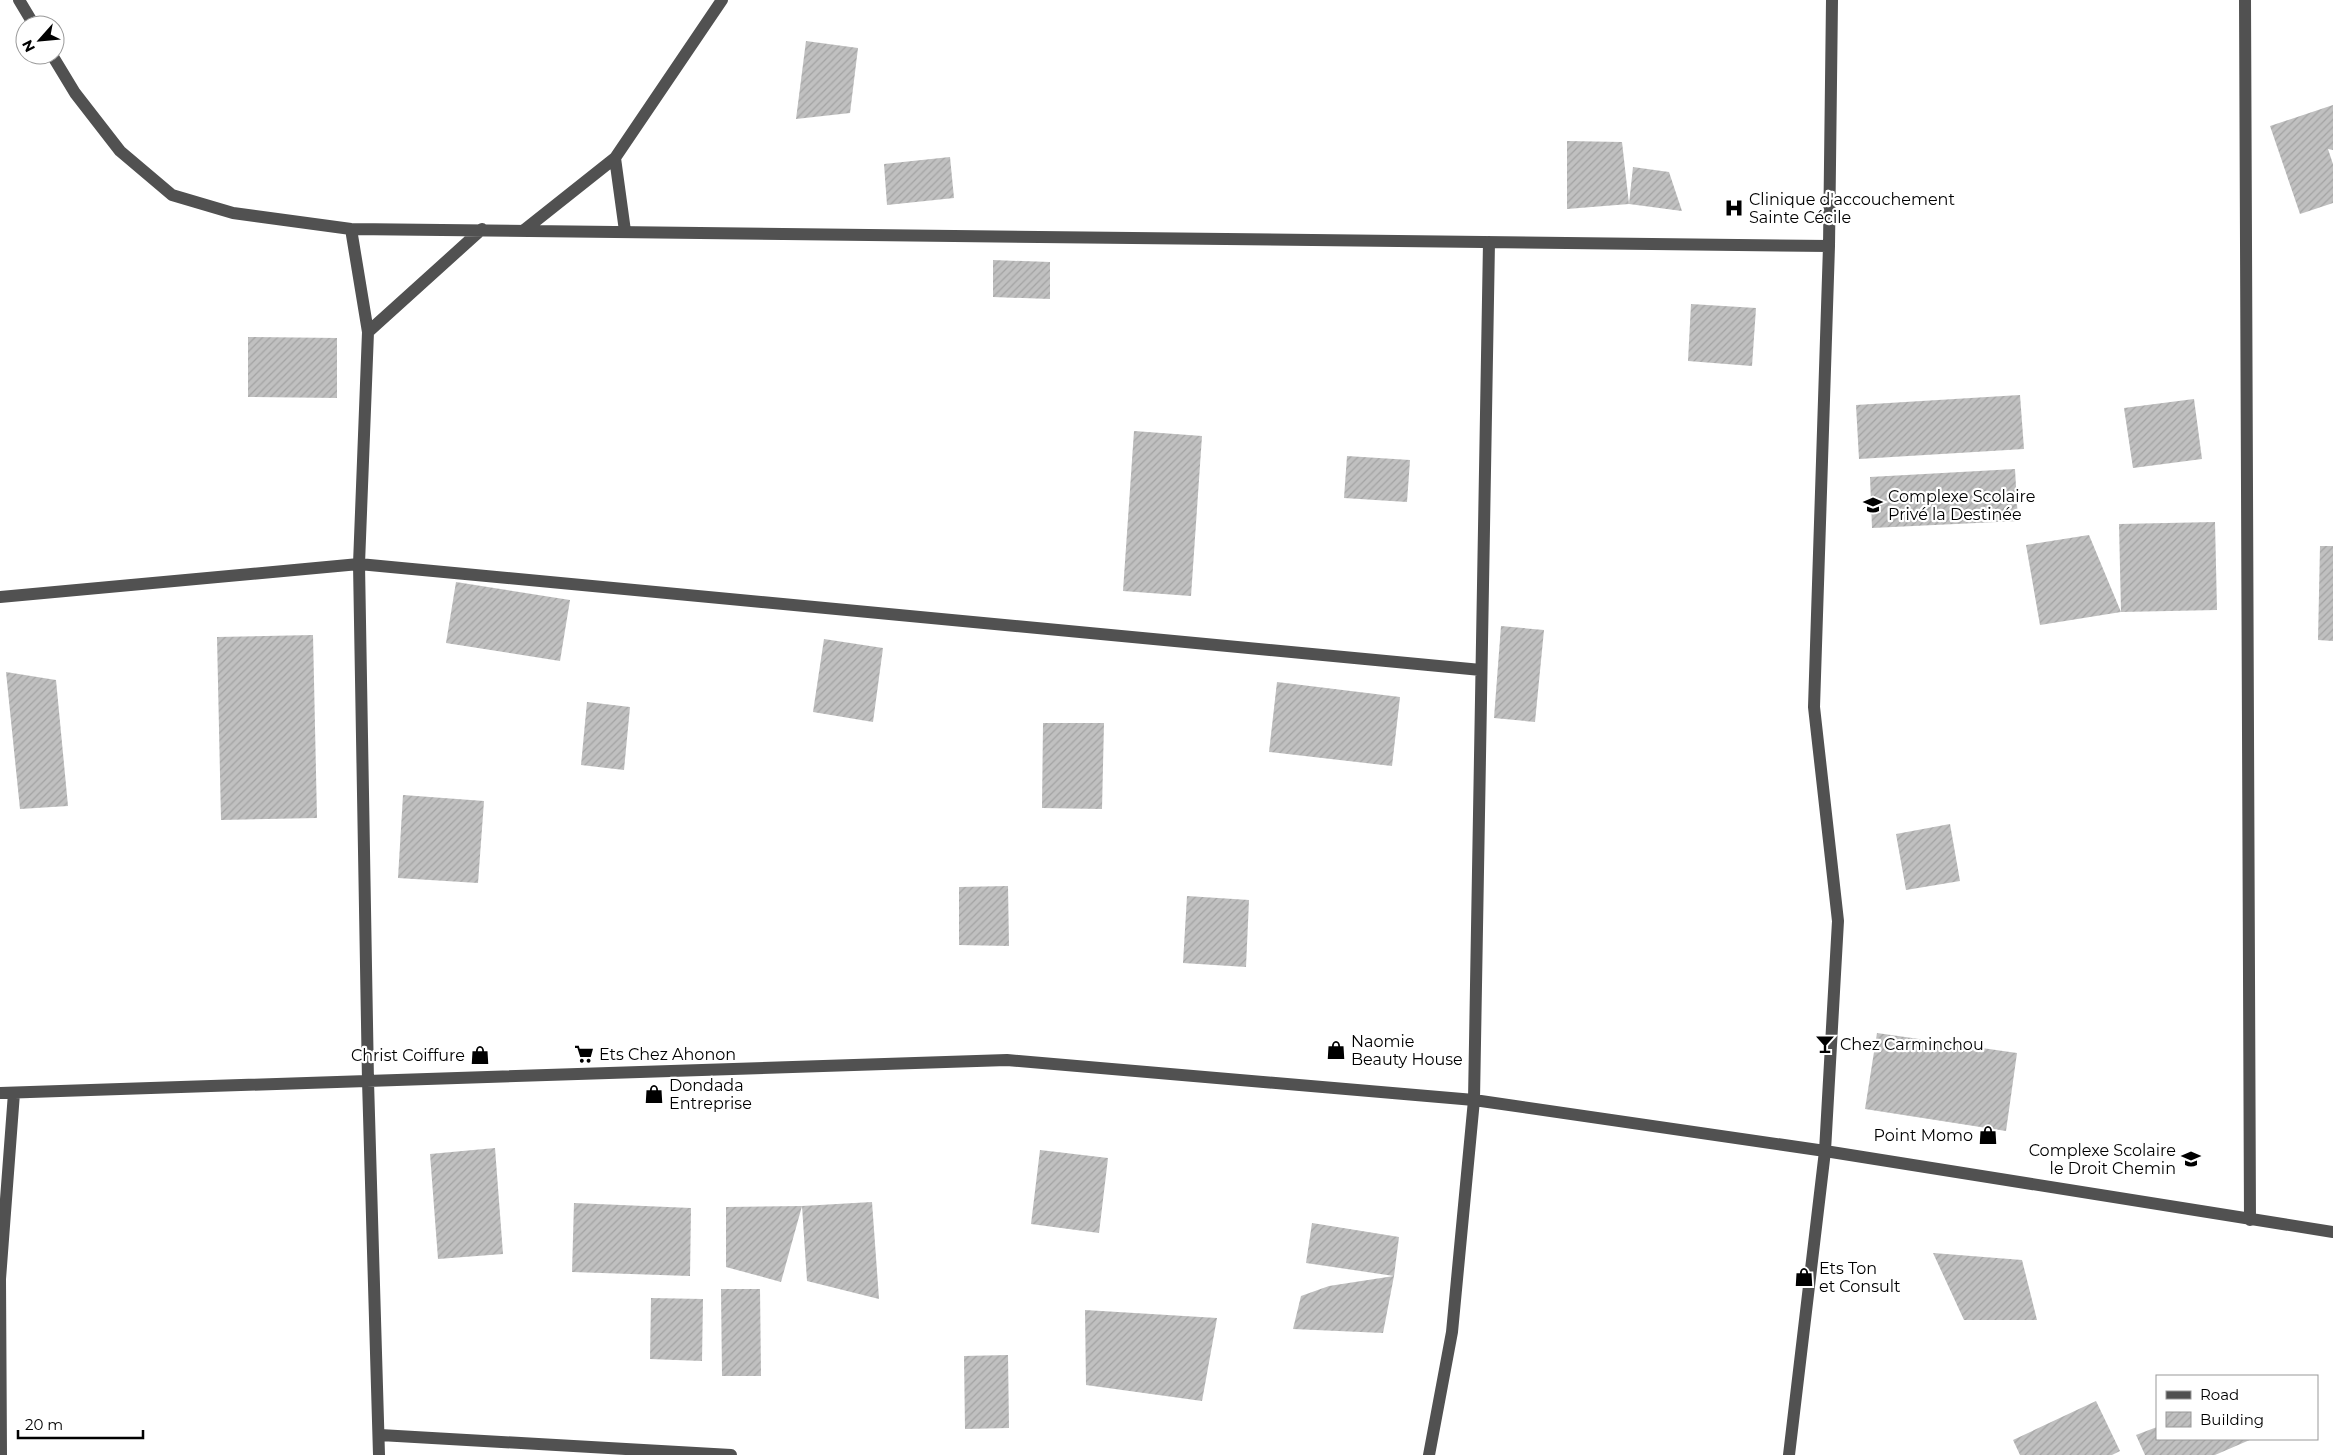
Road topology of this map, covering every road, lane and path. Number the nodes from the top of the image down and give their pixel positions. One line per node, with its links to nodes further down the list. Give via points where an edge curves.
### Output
1 (19, 0): 5 (street)
2 (722, 0): 7 (street)
3 (1832, 0): 13 (street)
4 (2245, 0): 23 (street)
5 (28, 15)
6 (58, 65): 8 (street, via 74,93 120,151 172,194 234,213)
7 (615, 158): 10 (street); 11 (street)
8 (350, 229): 9 (street); 14 (street)
9 (482, 229): 11 (street); 14 (street)
10 (626, 231): 11 (street); 12 (street)
11 (523, 232)
12 (1489, 242): 13 (street); 17 (street)
13 (1829, 246): 22 (street, via 1814,707 1838,922)
14 (368, 332): 15 (street)
15 (359, 564): 16 (street); 17 (street); 18 (street)
16 (0, 597)
17 (1481, 670): 21 (street)
18 (368, 1081): 20 (street); 21 (street, via 1007,1060); 25 (street)
19 (0, 1093): 20 (street)
20 (14, 1093): 26 (street, via 0,1279)
21 (1474, 1100): 22 (street); 29 (street, via 1452,1332)
22 (1825, 1151): 23 (street); 30 (street)
23 (2250, 1220): 24 (street)
24 (2333, 1232)
25 (380, 1435): 27 (street); 28 (street)
26 (1, 1455)
27 (379, 1455)
28 (731, 1455)
29 (1429, 1455)
30 (1789, 1455)

